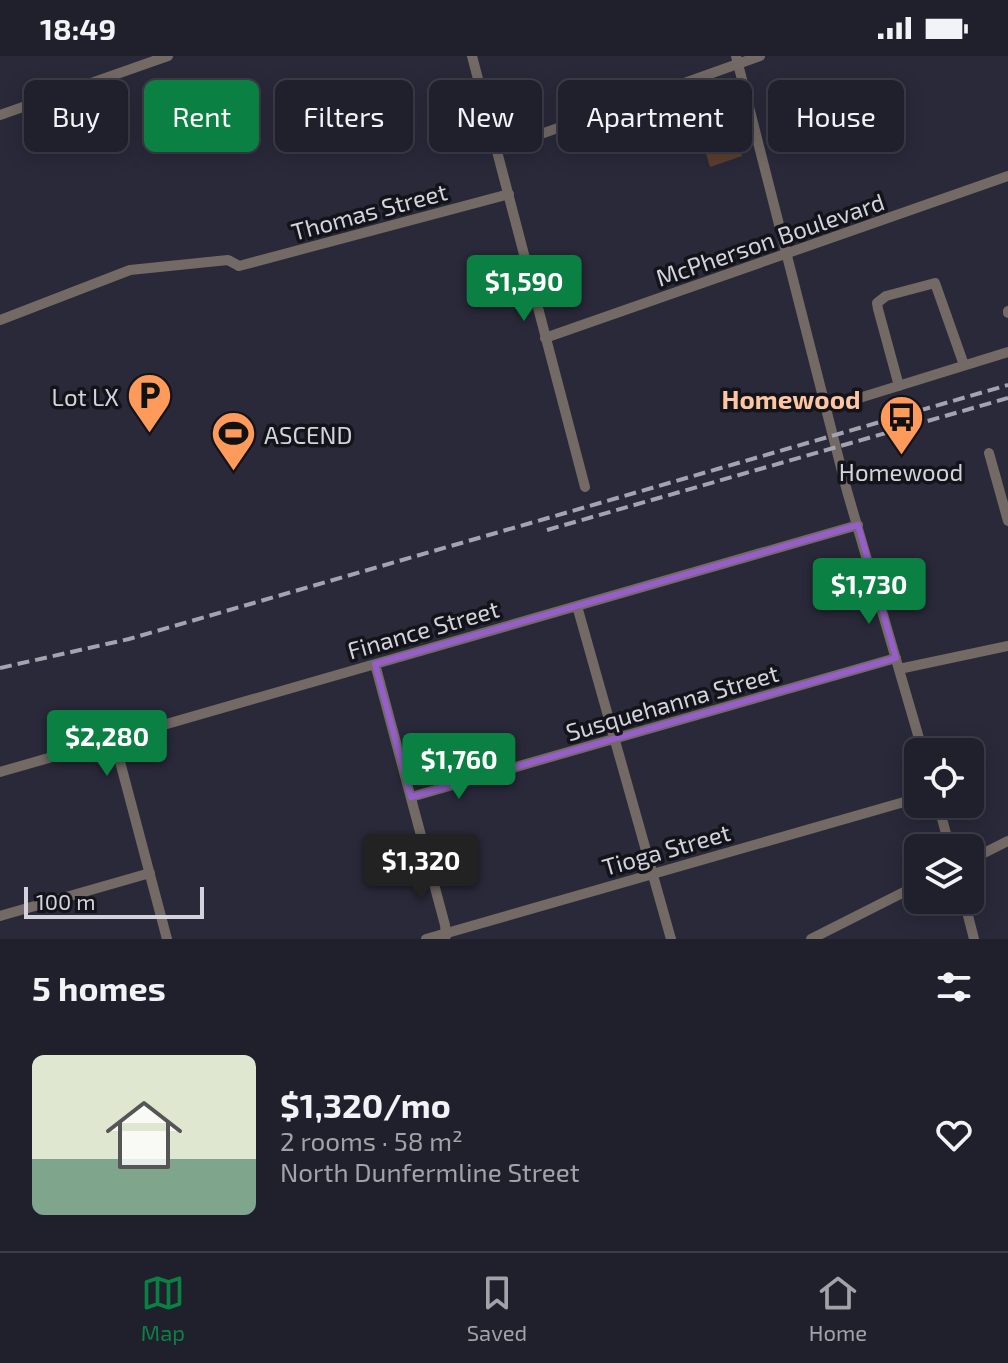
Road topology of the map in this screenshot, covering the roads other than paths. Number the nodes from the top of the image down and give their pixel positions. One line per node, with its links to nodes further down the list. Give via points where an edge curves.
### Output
1 (168, 56): 6 (street)
2 (472, 56): 5 (street)
3 (760, 56): 4 (street)
4 (737, 60): 7 (street); 11 (street)
5 (478, 80)
6 (0, 115)
7 (542, 133)
8 (497, 152): 10 (street)
9 (1008, 176): 11 (street, McPherson Boulevard)
10 (509, 194): 12 (street, Thomas Street, via 239,266 228,260 130,270); 13 (street)
11 (788, 255): 13 (street, McPherson Boulevard); 17 (street)
12 (0, 320)
13 (545, 338): 19 (street)
14 (1008, 352): 15 (street)
15 (964, 365): 16 (street); 16 (street, via 935,283 886,296 877,303)
16 (899, 386): 17 (street)
17 (827, 408): 21 (street)
18 (989, 453): 20 (street)
19 (585, 487)
20 (1008, 521)
21 (858, 525): 22 (street, Finance Street); 24 (street)
22 (577, 606): 25 (street, Finance Street); 28 (street)
23 (1008, 646): 24 (street, Susquehanna Street)
24 (898, 663): 26 (street); 28 (street, Susquehanna Street)
25 (375, 664): 27 (street, Finance Street); 30 (street)
26 (919, 738)
27 (114, 739): 29 (street, Finance Street); 34 (street)
28 (615, 740): 30 (street, Susquehanna Street); 35 (street)
29 (0, 772)
30 (411, 797): 39 (street)
31 (904, 802): 35 (street, Tioga Street)
32 (1008, 841): 33 (street)
33 (984, 853)
34 (150, 873): 38 (street); 40 (street)
35 (653, 874): 39 (street, Tioga Street); 42 (street)
36 (904, 892): 43 (street)
37 (968, 914): 44 (street)
38 (0, 916)
39 (446, 936): 41 (street, Tioga Street)
40 (167, 939)
41 (426, 939)
42 (671, 939)
43 (811, 939)
44 (974, 939)

